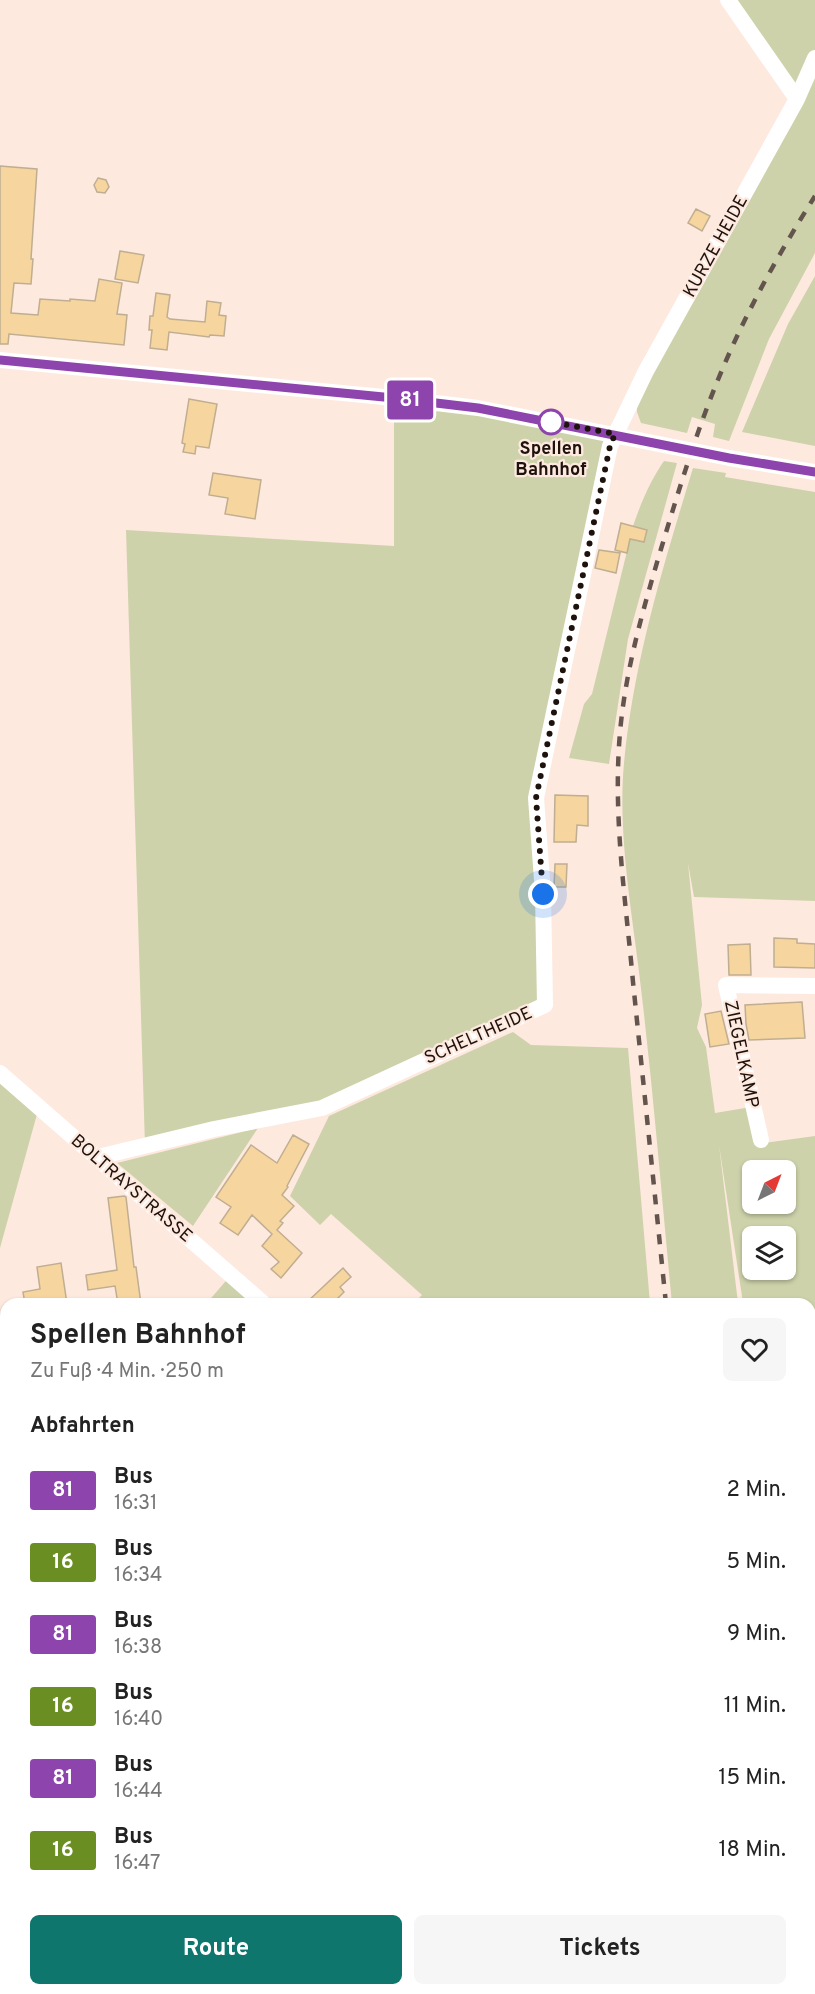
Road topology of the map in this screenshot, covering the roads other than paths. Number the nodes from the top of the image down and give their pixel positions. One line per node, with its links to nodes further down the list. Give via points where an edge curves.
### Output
1 (728, 0): 3 (street)
2 (815, 58): 3 (street, KURZE HEIDE)
3 (797, 99): 5 (street, KURZE HEIDE)
4 (0, 360): 5 (street, via 405,399 478,408)
5 (615, 434): 6 (street); 10 (street, SCHELTHEIDE, via 536,798 545,1005 322,1108)
6 (815, 472)
7 (815, 986): 9 (street, ZIEGELKAMP, via 726,985)
8 (0, 1073): 10 (street, BOLTRAYSTRASSE)
9 (761, 1140)
10 (98, 1157): 11 (street, BOLTRAYSTRASSE)
11 (257, 1298)

